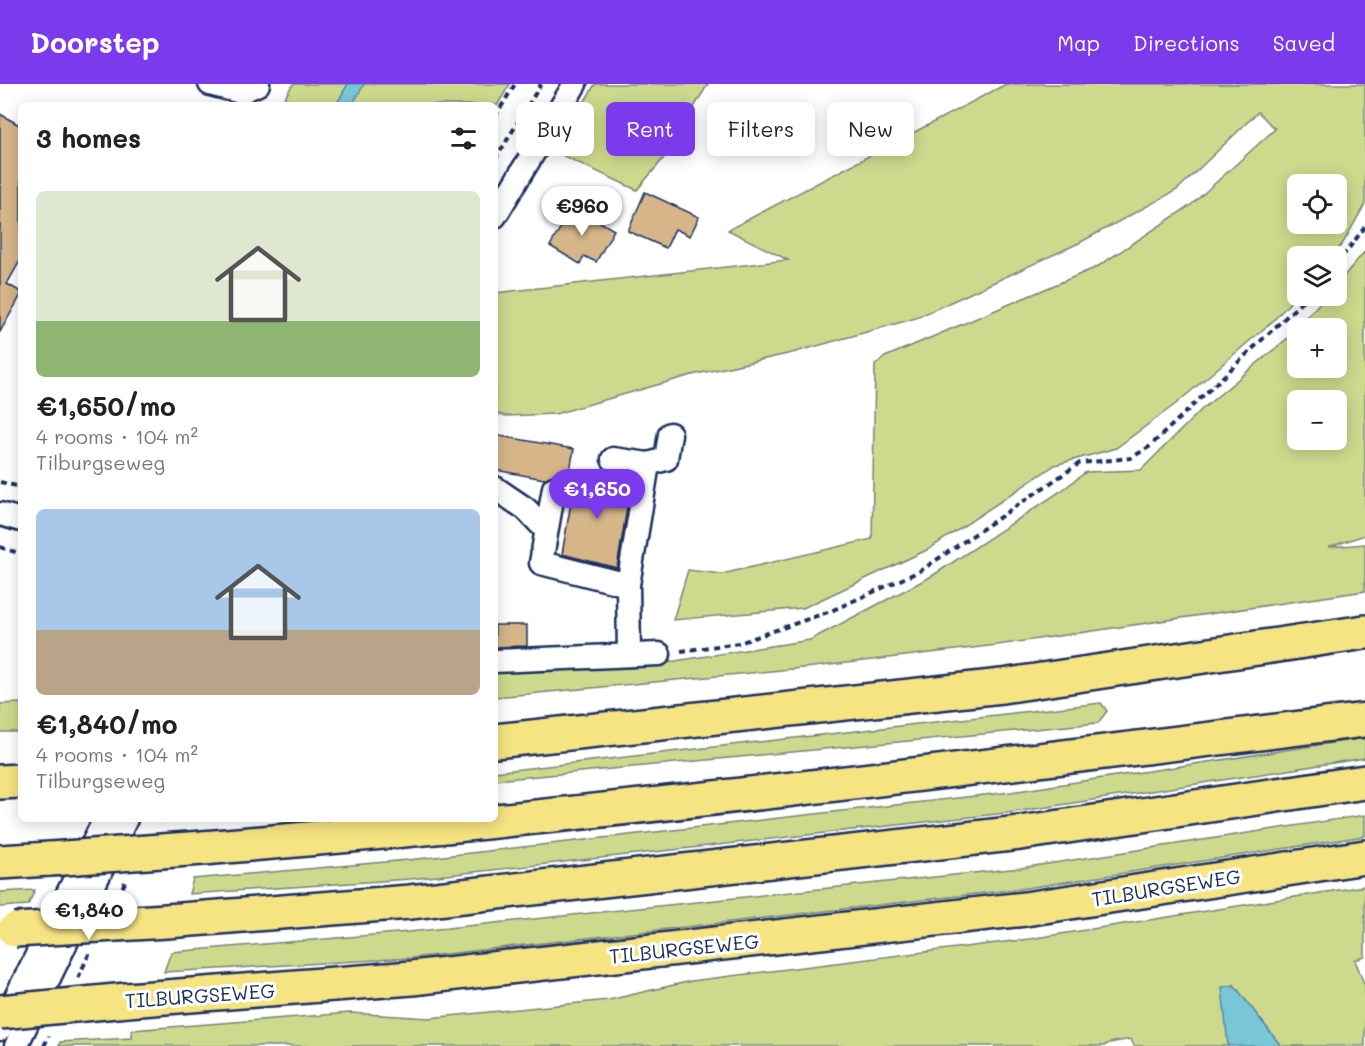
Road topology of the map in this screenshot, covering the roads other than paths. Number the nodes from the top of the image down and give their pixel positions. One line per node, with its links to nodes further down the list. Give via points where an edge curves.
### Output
1 (210, 84): 2 (street, via 241,92)
2 (258, 84)
3 (575, 84): 4 (street)
4 (498, 211)
5 (670, 434): 7 (street, via 666,459)
6 (613, 459): 7 (street)
7 (648, 464): 13 (street)
8 (554, 488): 12 (street)
9 (498, 490): 12 (street)
10 (0, 514): 11 (street)
11 (18, 519)
12 (546, 530): 13 (street, via 541,563)
13 (628, 585): 16 (street)
14 (1365, 632): 19 (highway, via 1002,686)
15 (659, 654): 16 (street)
16 (629, 655): 17 (street)
17 (498, 661)
18 (1365, 720): 26 (highway, bridge, via 990,767)
19 (498, 741)
20 (18, 781): 21 (highway)
21 (0, 782)
22 (1365, 782): 29 (highway, bridge, via 1020,833 410,902)
23 (104, 822): 31 (street)
24 (125, 822): 32 (street)
25 (494, 822): 28 (highway, bridge)
26 (498, 822)
27 (1365, 857): 30 (highway, TILBURGSEWEG, bridge, via 1024,909 412,978)
28 (0, 862)
29 (7, 931)
30 (0, 1012)
31 (0, 1029)
32 (16, 1046)

